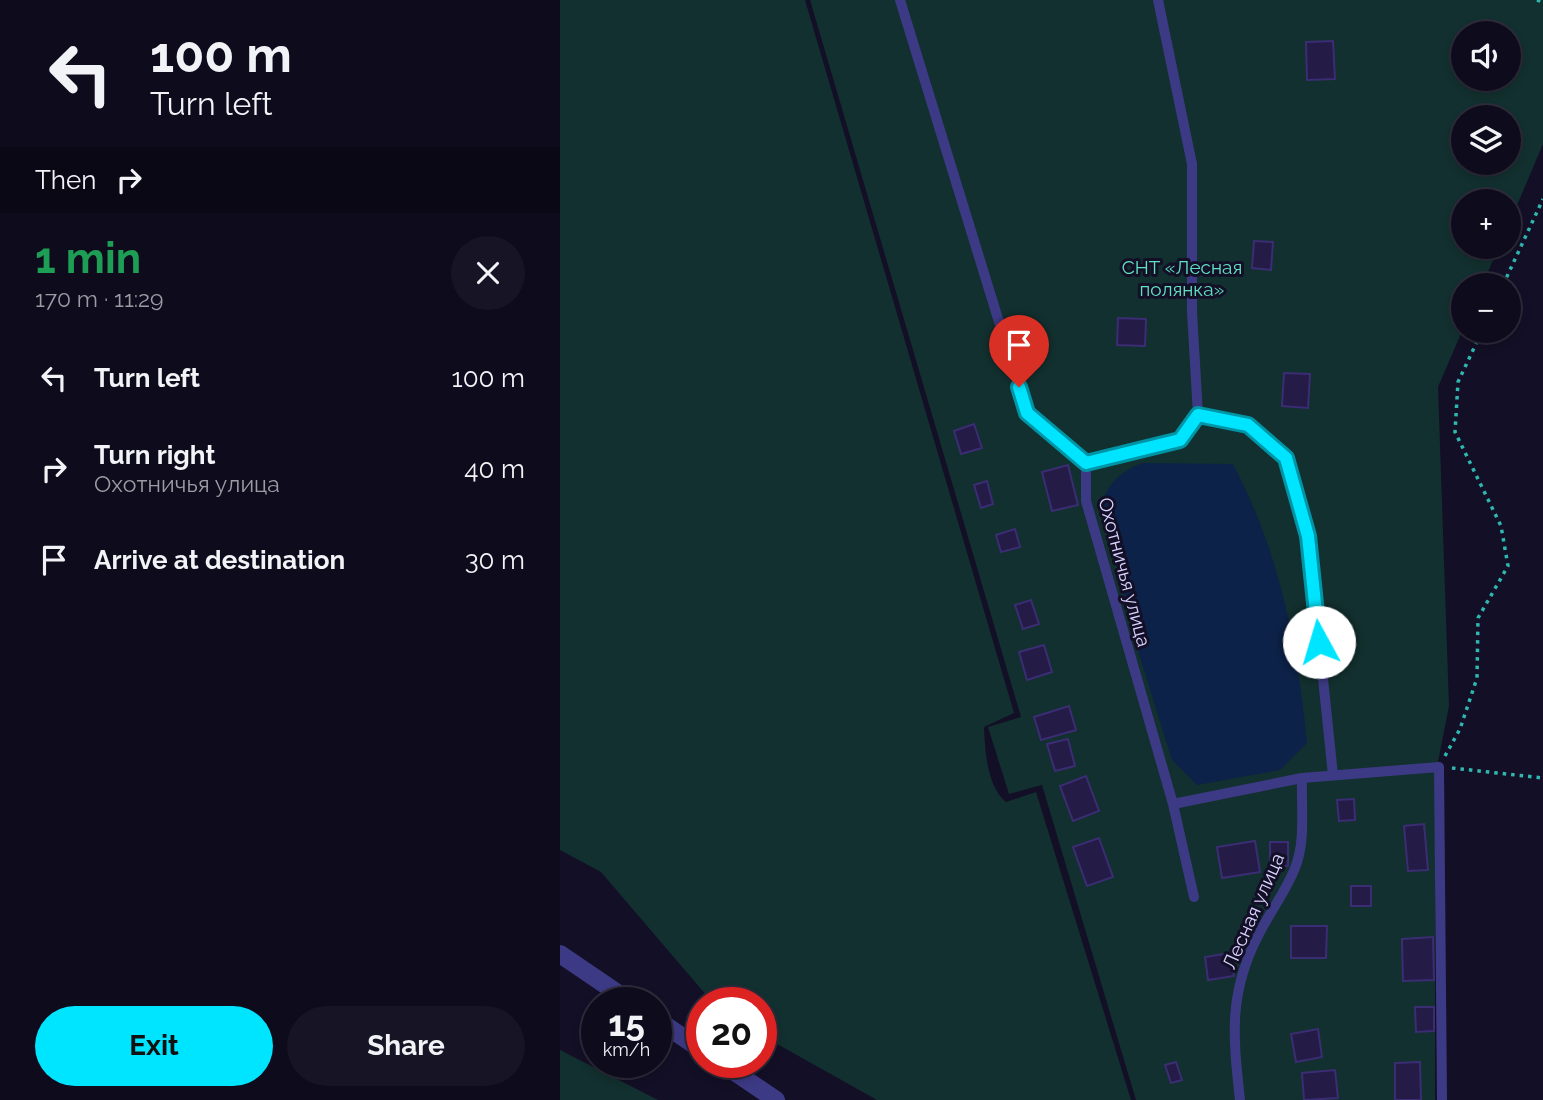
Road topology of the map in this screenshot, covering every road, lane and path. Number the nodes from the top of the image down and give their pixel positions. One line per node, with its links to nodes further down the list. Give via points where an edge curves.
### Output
1 (901, 0): 9 (lane, via 1027,413)
2 (1158, 0): 8 (lane, via 1192,164 1192,312)
3 (1537, 0): 4 (path)
4 (1543, 2)
5 (1543, 199): 6 (path)
6 (1509, 273)
7 (1476, 343): 10 (path, via 1458,382 1455,432 1501,526 1508,566 1478,618 1477,678 1460,729)
8 (1198, 415): 9 (lane, via 1180,440); 11 (lane, via 1248,425 1286,458 1308,536)
9 (1086, 463): 14 (lane, Охотничья улица, via 1086,501)
10 (1439, 767): 11 (lane); 13 (path); 21 (lane)
11 (1333, 775): 12 (lane)
12 (1303, 778): 14 (lane); 20 (lane, Лесная улица, via 1302,836 1296,867 1258,936 1240,983 1233,1018)
13 (1543, 778)
14 (1173, 804): 15 (lane, Охотничья улица)
15 (1194, 898)
16 (560, 954): 17 (street)
17 (608, 987)
18 (744, 1078): 19 (street)
19 (776, 1100)
20 (1240, 1100)
21 (1442, 1100)

